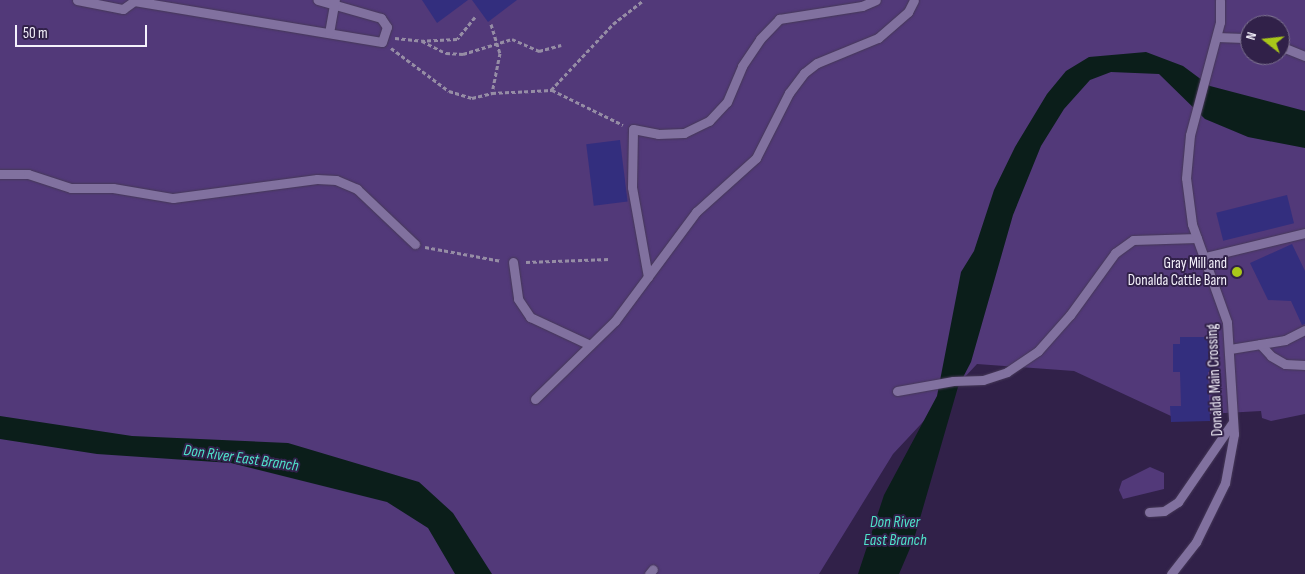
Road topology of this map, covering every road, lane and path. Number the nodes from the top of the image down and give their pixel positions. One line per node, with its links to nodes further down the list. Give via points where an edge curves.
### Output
1 (77, 0): 10 (lane, via 123,9 134,1)
2 (318, 0): 7 (lane)
3 (644, 0): 19 (path, via 612,24)
4 (876, 0): 21 (lane, via 862,6 779,19 760,39 742,66 727,102 709,122 684,133 658,134)
5 (914, 0): 28 (lane, via 908,12 878,38 817,63 804,73 789,93 756,158 696,212)
6 (1220, 0): 11 (lane, Donalda Main Crossing)
7 (335, 2): 10 (lane); 13 (lane, via 381,18 387,27)
8 (475, 17): 14 (path, via 457,39)
9 (491, 24): 15 (path)
10 (329, 33): 13 (lane)
11 (1217, 37): 12 (lane); 24 (lane, Donalda Main Crossing, via 1190,135 1187,186)
12 (1240, 38)
13 (383, 40): 14 (path); 20 (path, via 449,91 472,98)
14 (422, 41): 15 (path, via 446,53 463,54)
15 (499, 41): 16 (path, via 512,39 539,51); 20 (path)
16 (561, 46)
17 (1290, 50): 18 (lane)
18 (1305, 56)
19 (551, 90): 20 (path); 21 (path)
20 (492, 93)
21 (633, 129): 28 (lane, via 632,187)
22 (0, 174): 25 (lane, via 28,174 72,188 113,188 173,198 317,179 336,180 357,189)
23 (1305, 233): 26 (lane)
24 (1197, 238): 26 (lane, Donalda Main Crossing); 34 (lane, via 1133,240 1115,253 1070,315 1038,351 1007,372 983,380 953,381)
25 (415, 244)
26 (1205, 257): 32 (lane, Donalda Main Crossing, via 1222,303)
27 (513, 262): 31 (lane, via 511,274 518,299 530,318)
28 (648, 277): 31 (lane, via 615,321)
29 (1305, 330): 30 (lane, via 1285,340)
30 (1260, 344): 32 (lane); 33 (lane, via 1285,364)
31 (590, 345): 35 (lane)
32 (1230, 349): 36 (lane, Donalda Main Crossing)
33 (1305, 365)
34 (897, 392)
35 (535, 399)
36 (1233, 422): 37 (lane, via 1178,502 1164,511); 38 (lane, Donalda Main Crossing, via 1225,483 1196,542)
37 (1148, 512)
38 (1171, 574)

